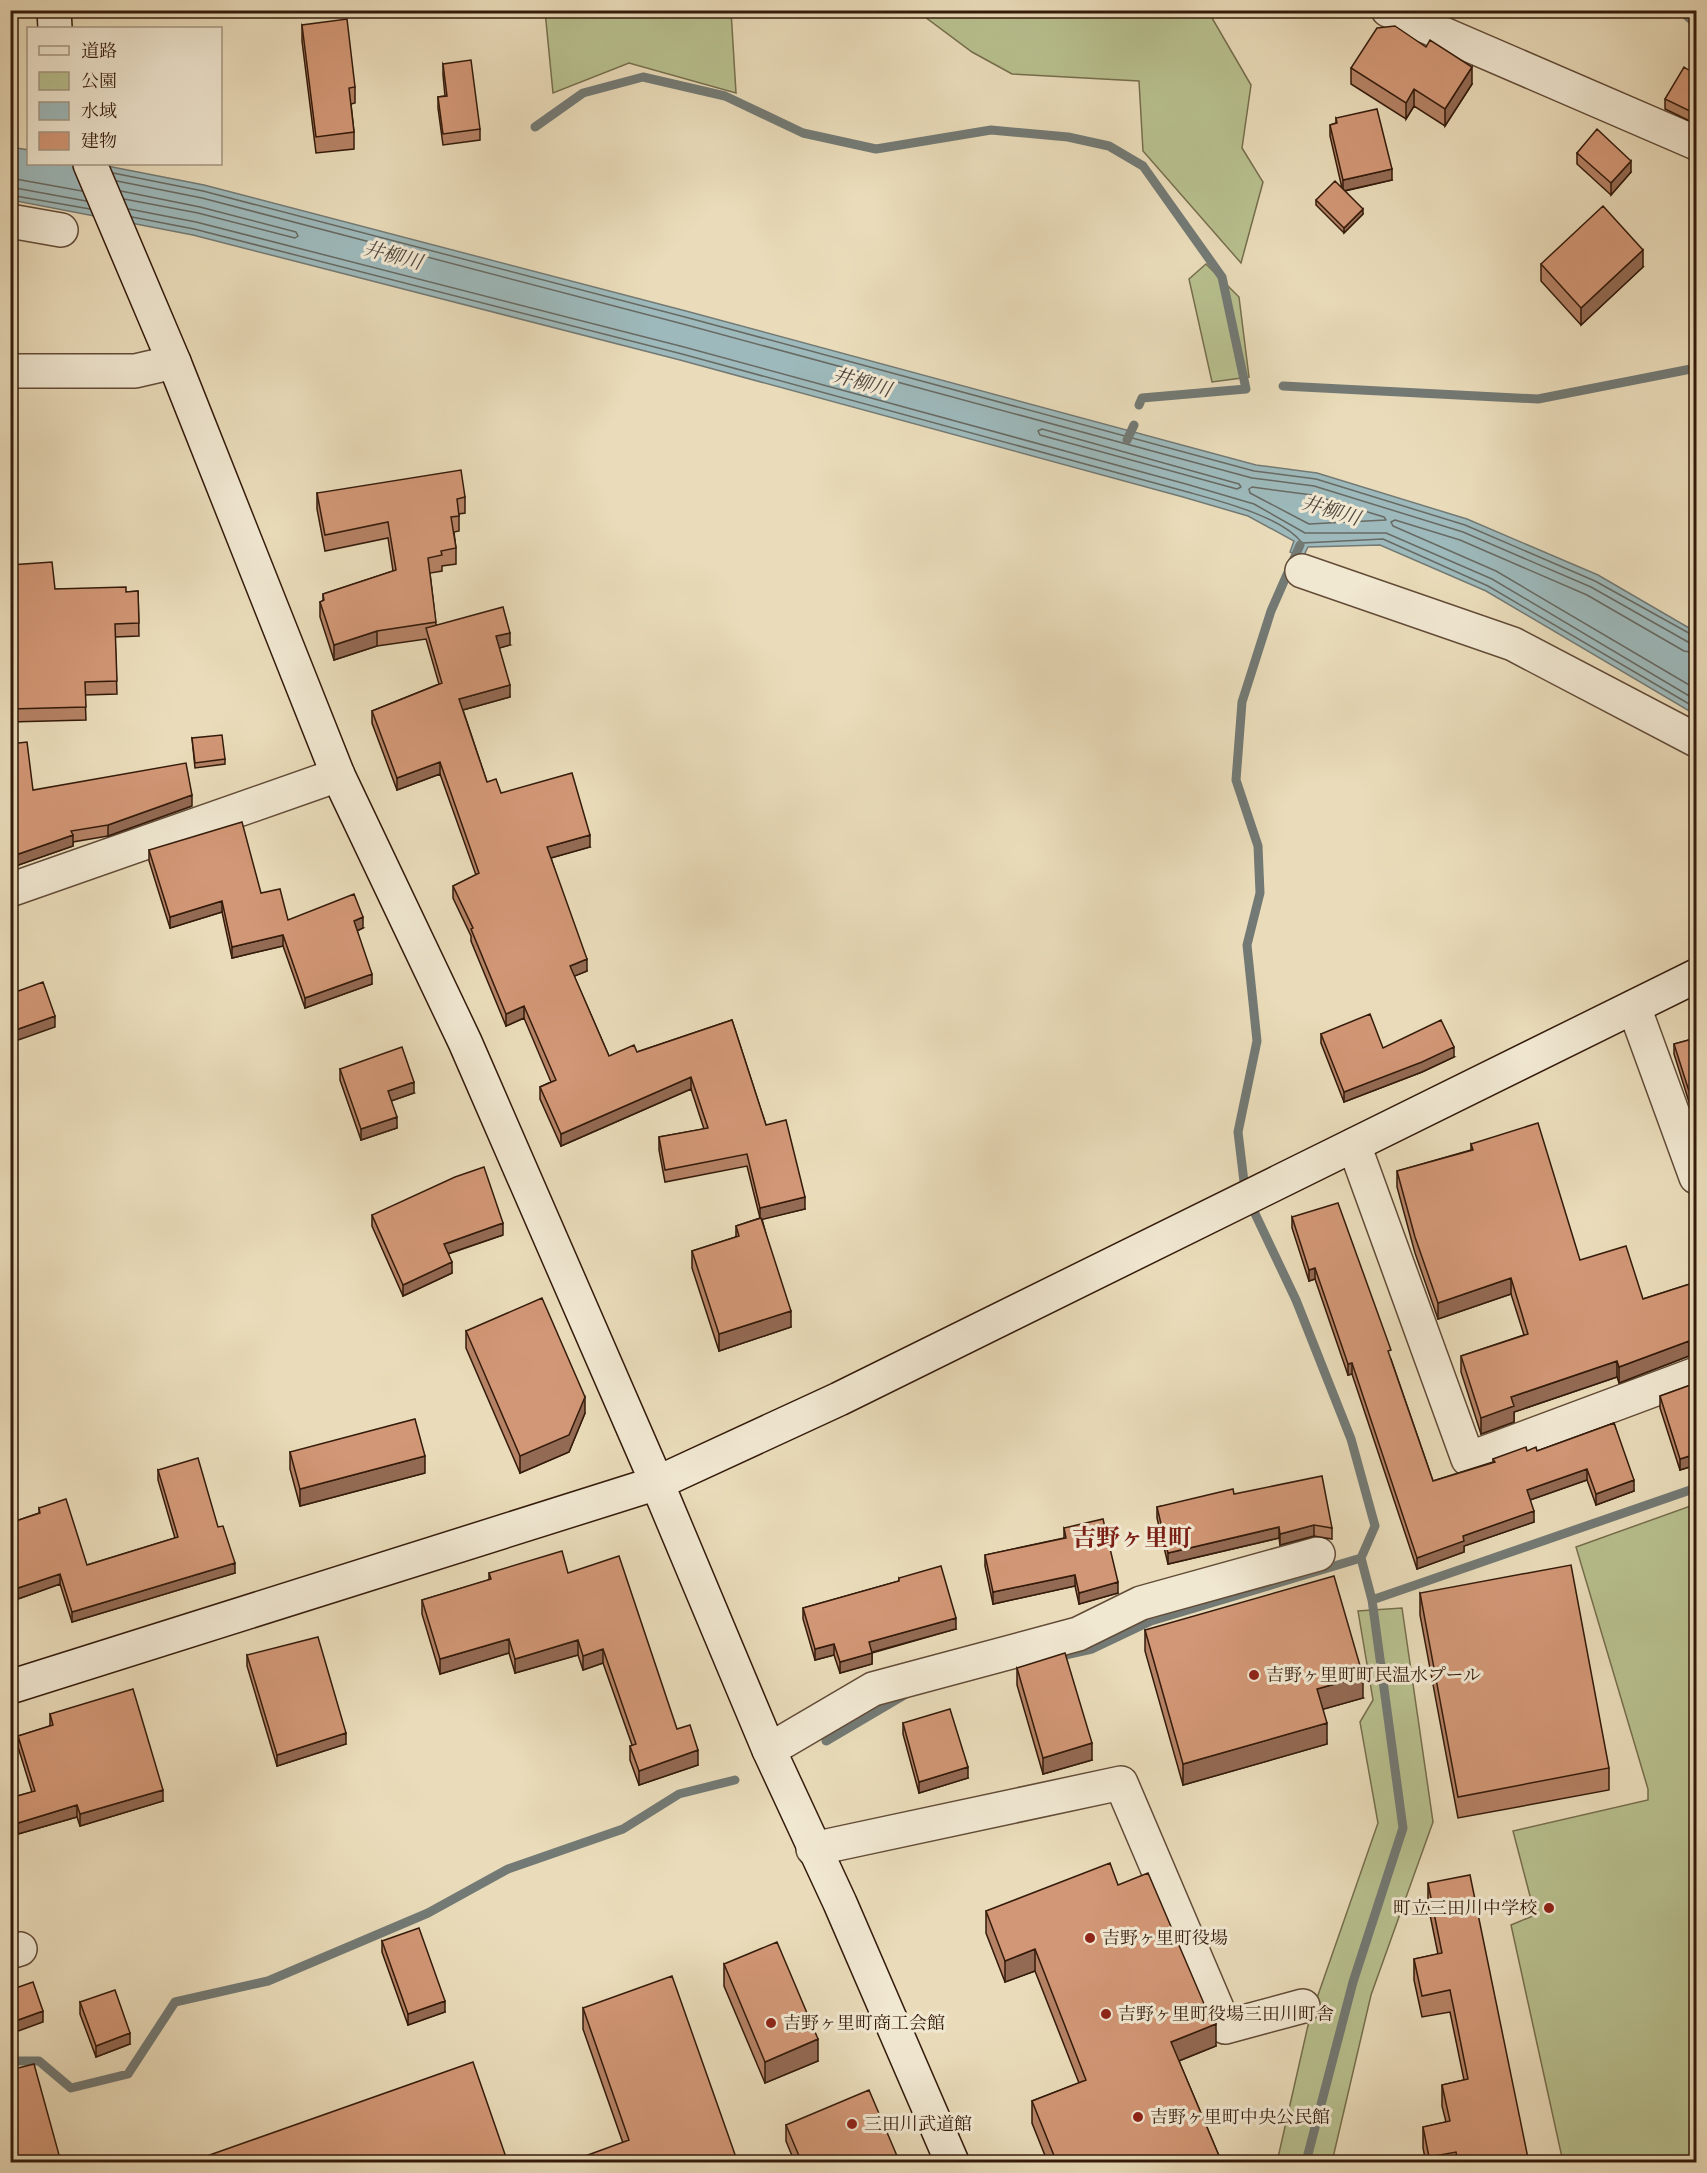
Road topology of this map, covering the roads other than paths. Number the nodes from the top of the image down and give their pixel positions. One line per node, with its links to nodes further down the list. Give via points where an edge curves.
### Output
1 (54, 10): 3 (street)
2 (1388, 10): 4 (street)
3 (55, 27)
4 (1696, 143)
5 (90, 165): 8 (street)
6 (10, 222): 7 (street)
7 (61, 230)
8 (174, 362): 9 (street, via 135,371); 12 (street)
9 (10, 371)
10 (1302, 571): 11 (street, via 1513,644)
11 (1696, 740)
12 (338, 775): 13 (street); 20 (street, via 465,1042)
13 (10, 890)
14 (1696, 976): 15 (street)
15 (1634, 1007): 16 (street); 17 (street)
16 (1691, 1144): 18 (street)
17 (1354, 1145): 19 (street, via 1468,1459); 20 (street, via 839,1399)
18 (1696, 1177)
19 (1696, 1374)
20 (657, 1483): 22 (street); 23 (street)
21 (1318, 1554): 23 (street, via 1141,1602 1078,1634 873,1689)
22 (10, 1687)
23 (769, 1750): 24 (street)
24 (813, 1849): 25 (street, via 1121,1783 1225,2027); 26 (street)
25 (1303, 2006)
26 (952, 2163)

